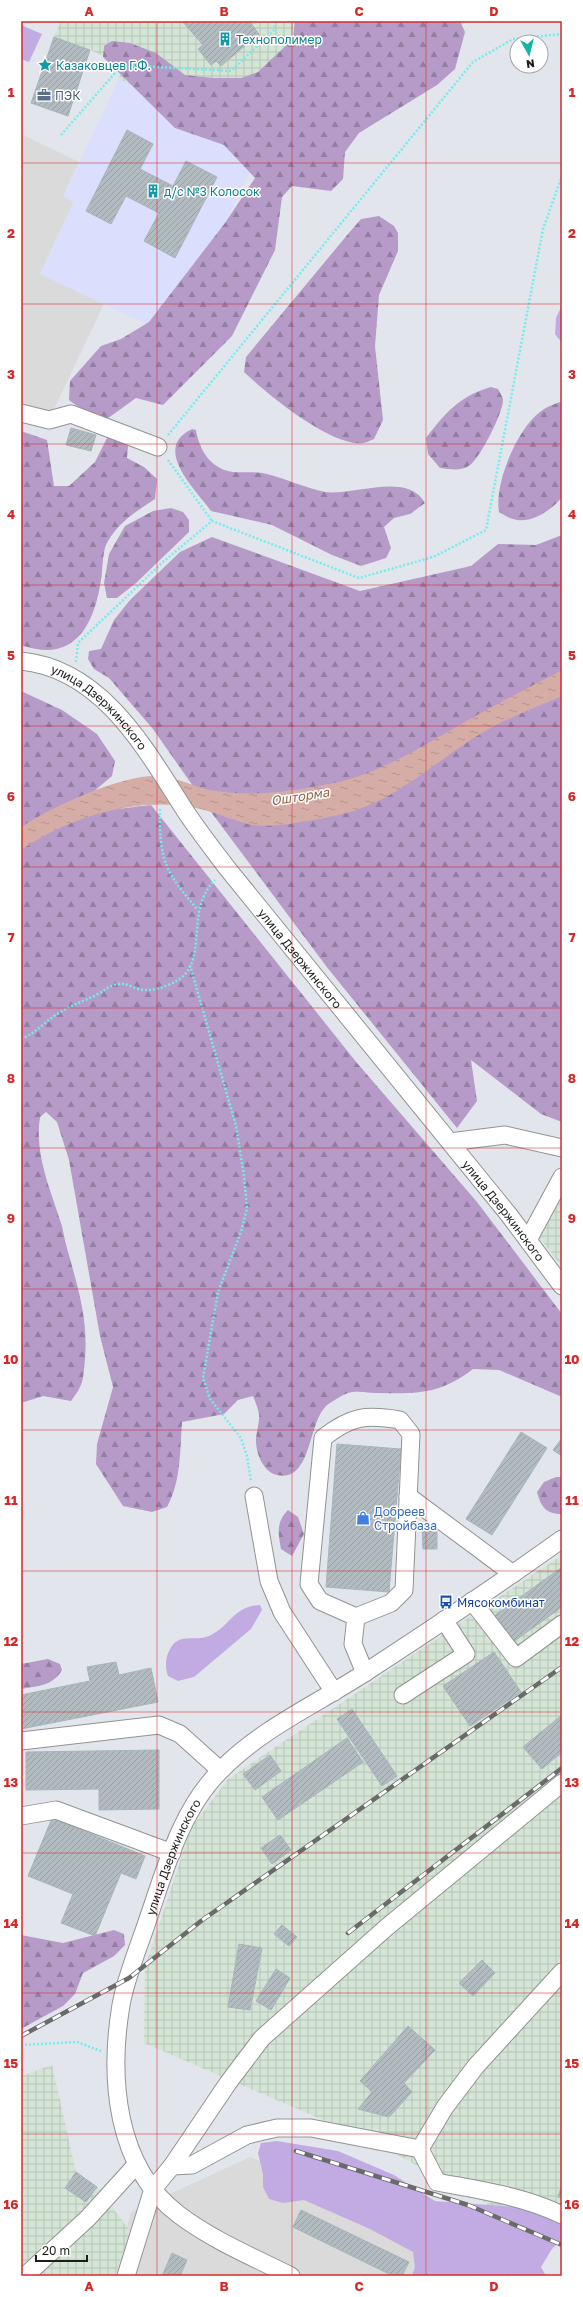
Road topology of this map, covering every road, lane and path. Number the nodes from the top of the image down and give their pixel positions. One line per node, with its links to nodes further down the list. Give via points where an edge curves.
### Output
1 (276, 21): 3 (path, via 274,30 231,71 122,65)
2 (562, 34): 6 (path, via 513,39 473,62)
3 (61, 135)
4 (562, 176): 7 (path, via 543,230 486,530 434,558 359,578)
5 (21, 413): 6 (street, via 49,420 70,414)
6 (158, 447): 7 (path)
7 (212, 521): 9 (path, via 163,562 78,643)
8 (21, 661): 9 (street, улица Дзержинского)
9 (75, 677): 15 (street, улица Дзержинского, via 103,700 138,738 195,825 232,874)
10 (160, 809): 12 (path, via 159,838 162,856 176,885)
11 (208, 886): 12 (path)
12 (198, 910): 13 (path)
13 (190, 965): 14 (path, via 185,974 175,982 157,989 145,991 119,983 106,988 77,1002 54,1016 40,1029); 22 (path, via 236,1126 247,1208 241,1232 218,1292 203,1378 210,1400 240,1438 247,1456)
14 (21, 1039)
15 (450, 1142): 16 (street, via 505,1135); 20 (street, улица Дзержинского)
16 (562, 1148)
17 (562, 1177): 19 (street)
18 (562, 1205): 19 (street)
19 (545, 1209): 20 (street)
20 (528, 1240): 21 (street, улица Дзержинского)
21 (562, 1286)
22 (254, 1496): 31 (street, via 269,1581 282,1612)
23 (408, 1496): 25 (street); 27 (street, via 404,1590 391,1603); 27 (street, via 411,1434 400,1420 375,1416 342,1423 324,1438 309,1584 320,1602)
24 (562, 1539): 25 (street, улица Дзержинского)
25 (513, 1574): 26 (street, улица Дзержинского)
26 (472, 1601): 28 (street, улица Дзержинского); 29 (street, via 516,1658)
27 (356, 1617): 30 (street, via 353,1644)
28 (444, 1620): 30 (street, улица Дзержинского); 32 (street, via 466,1654)
29 (562, 1624)
30 (365, 1673): 31 (street, улица Дзержинского)
31 (334, 1692): 34 (street, улица Дзержинского, via 253,1742)
32 (403, 1695)
33 (21, 1741): 34 (street, via 160,1725 180,1734)
34 (220, 1770): 37 (street, улица Дзержинского, via 194,1805)
35 (562, 1783): 43 (street, via 387,1927 262,2038)
36 (21, 1816): 37 (street, via 56,1810)
37 (172, 1853): 40 (street, улица Дзержинского, via 128,1978)
38 (562, 1972): 41 (street, via 476,2066 445,2107)
39 (21, 2045): 40 (path, via 77,2042)
40 (116, 2056): 42 (street, улица Дзержинского, via 121,2118 128,2145)
41 (420, 2149): 43 (street, via 311,2128 277,2128 246,2135 192,2165); 45 (street, via 437,2182 491,2193 550,2209)
42 (137, 2164): 44 (street, улица Дзержинского); 46 (street, via 88,2218)
43 (172, 2166): 44 (street)
44 (153, 2189): 47 (street); 48 (street, улица Дзержинского, via 176,2212 208,2234)
45 (562, 2215)
46 (25, 2276)
47 (126, 2276)
48 (291, 2276)

